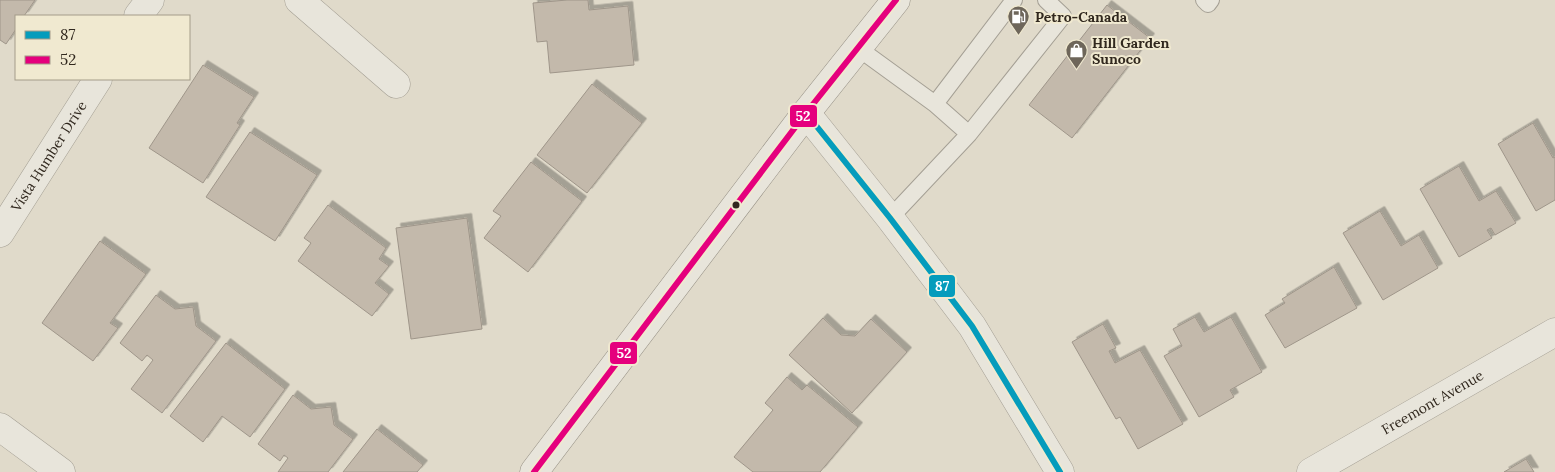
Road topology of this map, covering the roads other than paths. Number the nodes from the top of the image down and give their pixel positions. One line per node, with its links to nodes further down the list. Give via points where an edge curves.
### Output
1 (150, 0): 6 (street)
2 (300, 0): 9 (street)
3 (896, 0): 7 (street)
4 (1014, 0): 10 (lane)
5 (1046, 0): 12 (lane, via 1063,16)
6 (139, 15)
7 (858, 48): 10 (lane); 11 (street)
8 (97, 80): 14 (street, Vista Humber Drive)
9 (396, 84)
10 (935, 104): 12 (lane)
11 (806, 113): 13 (street); 18 (street)
12 (969, 134): 13 (lane)
13 (890, 218): 19 (street, via 972,326)
14 (0, 233)
15 (1555, 332): 20 (street, Freemont Avenue)
16 (0, 427): 17 (street)
17 (61, 472)
18 (534, 472)
19 (1060, 472)
20 (1311, 472)

